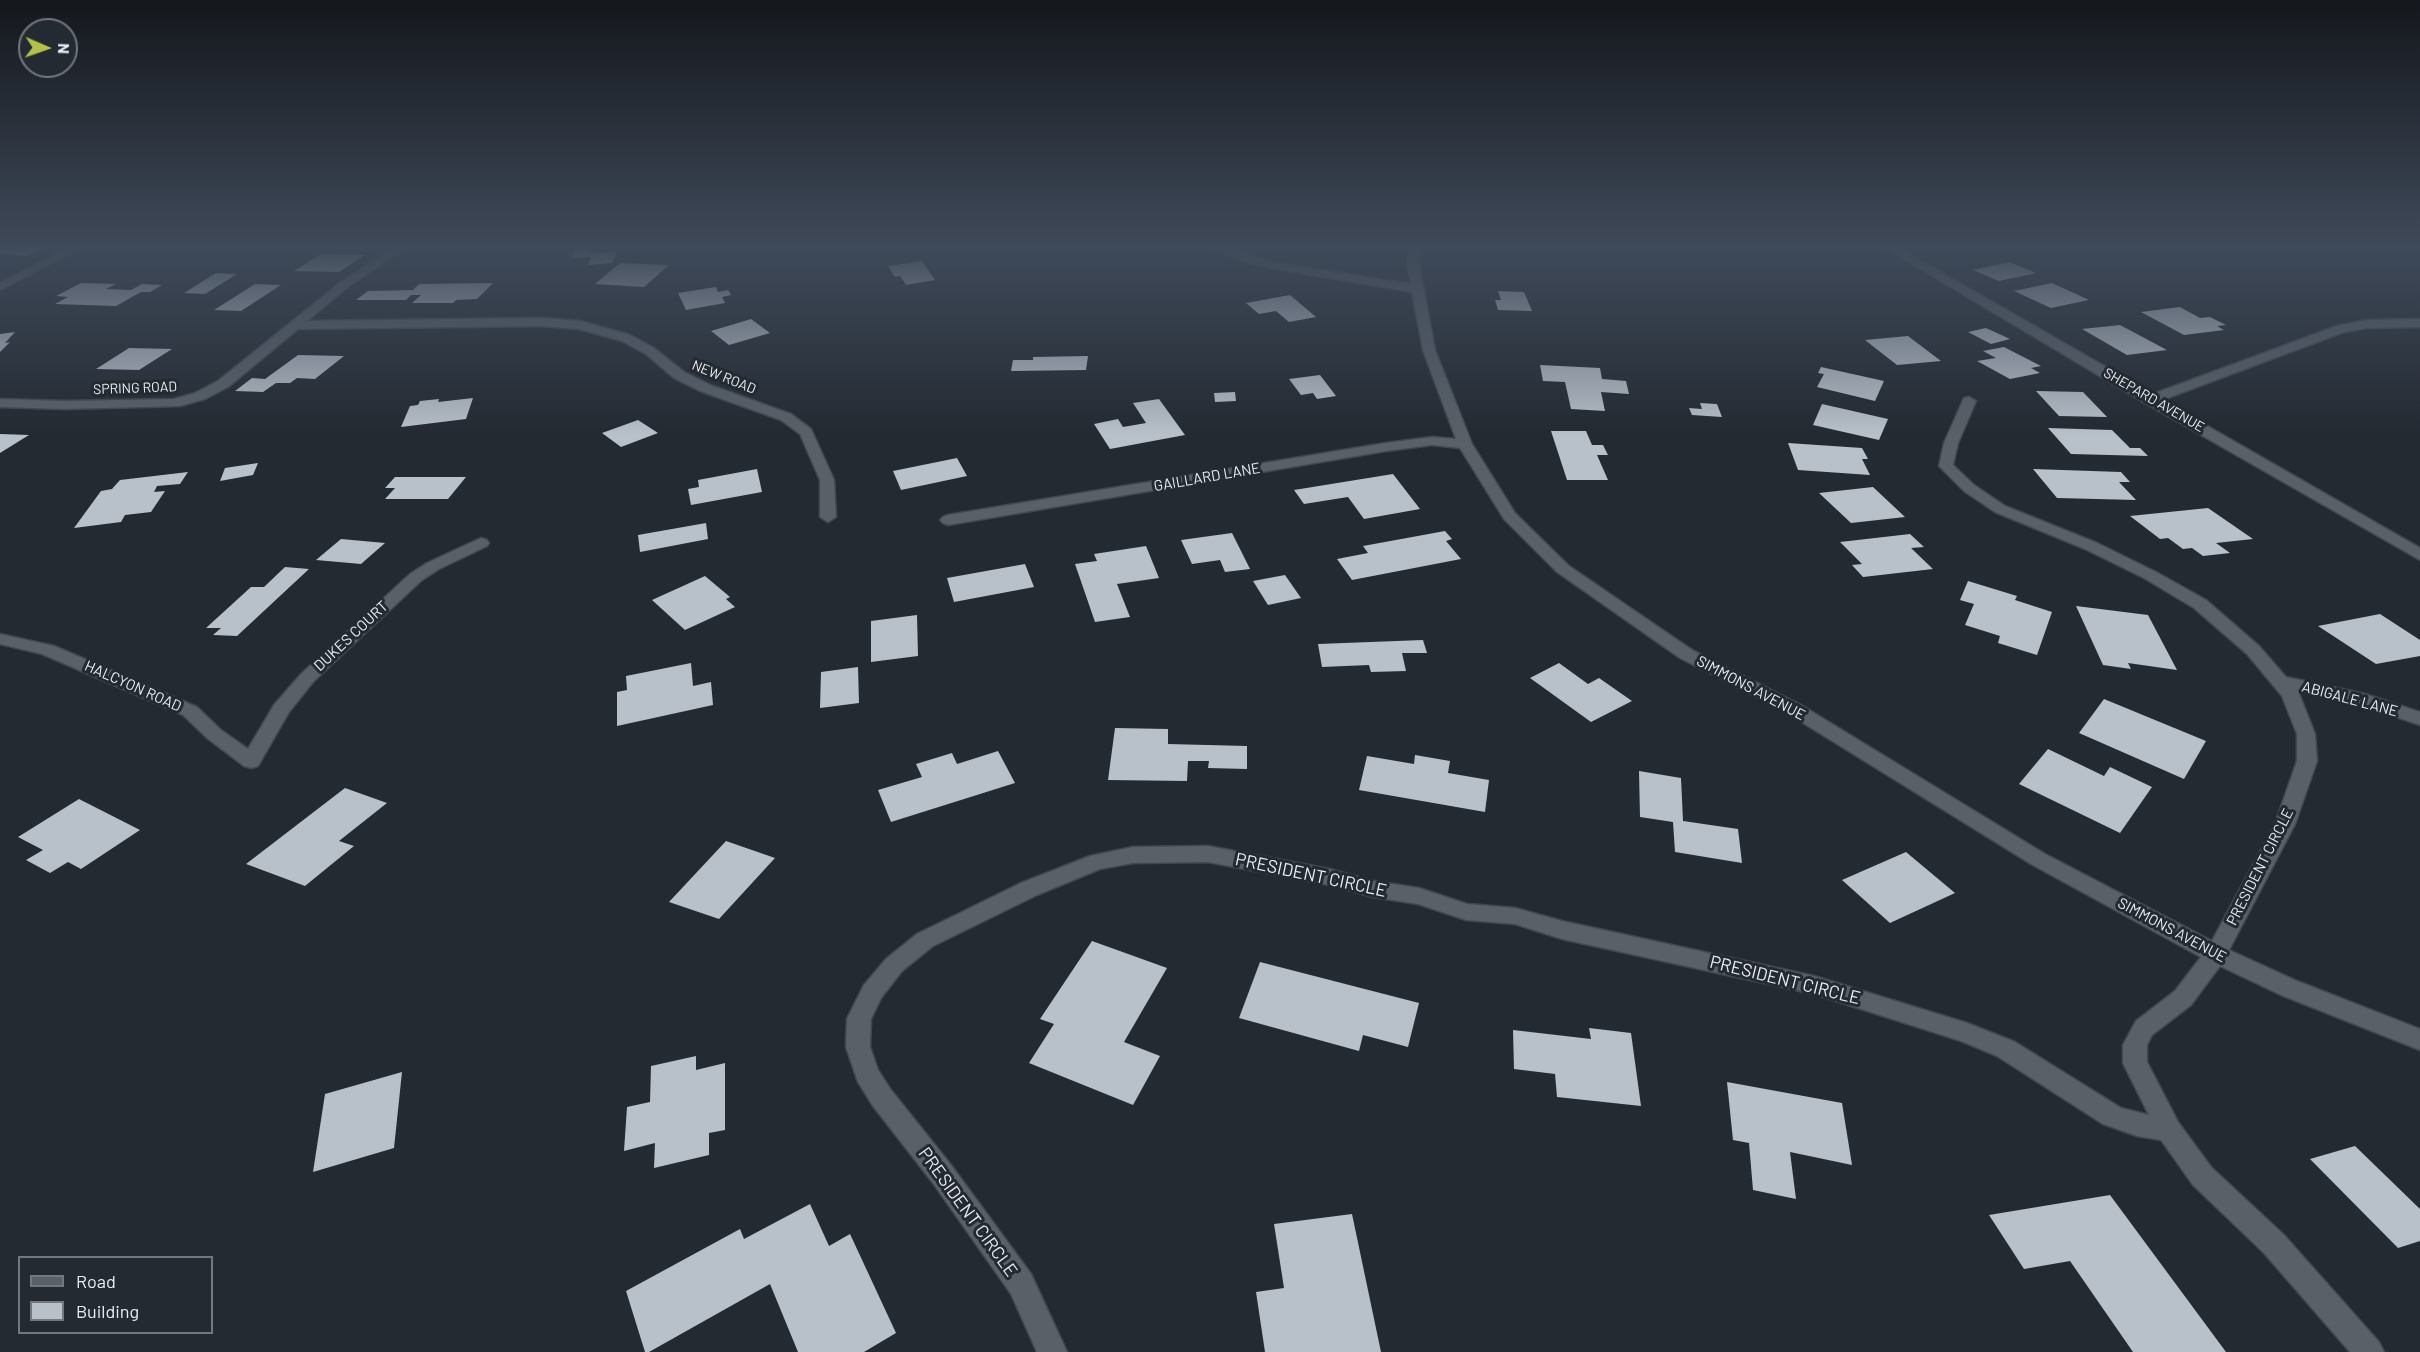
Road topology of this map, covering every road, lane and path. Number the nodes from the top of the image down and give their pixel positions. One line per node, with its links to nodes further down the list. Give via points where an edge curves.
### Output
1 (314, 309): 5 (street, SPRING ROAD)
2 (1422, 309): 9 (street, SIMMONS AVENUE, via 1429,350)
3 (1995, 309): 6 (street, SHEPARD AVENUE)
4 (2420, 323): 6 (street, via 2367,324 2341,329)
5 (297, 325): 8 (street, SPRING ROAD, via 223,384 187,400 87,405); 10 (street, NEW ROAD, via 541,322 580,325 626,338 650,351 679,375 786,417 806,432 827,480)
6 (2150, 400): 13 (street, SHEPARD AVENUE)
7 (1969, 401): 15 (street, PRESIDENT CIRCLE, via 1946,466 1969,488 2000,509 2150,574 2200,604 2253,650)
8 (0, 403)
9 (1466, 444): 11 (street, GAILLARD LANE, via 1432,441 1386,447); 18 (street, SIMMONS AVENUE, via 1509,516 1563,569 1600,596 1686,654 1794,709 2038,859)
10 (828, 517)
11 (948, 520)
12 (481, 543): 17 (street, DUKES COURT, via 416,577 332,654 281,709)
13 (2420, 555)
14 (0, 639): 17 (street, HALCYON ROAD, via 48,650 190,711)
15 (2279, 681): 16 (street, ABIGALE LANE, via 2359,698); 18 (street, PRESIDENT CIRCLE, via 2291,694 2306,734 2307,761 2285,824)
16 (2420, 719)
17 (251, 761)
18 (2216, 954): 19 (street, SIMMONS AVENUE); 20 (street, PRESIDENT CIRCLE, via 2183,998 2144,1028 2135,1046 2135,1064)
19 (2420, 1040)
20 (2169, 1130): 21 (street, PRESIDENT CIRCLE, via 2112,1116 2006,1049 1814,984 1562,930 1515,916 1466,912 1419,896 1208,854 1133,855 1097,862 1029,889 925,940 887,974 859,1018 858,1047 867,1074 1021,1284); 22 (street, PRESIDENT CIRCLE, via 2202,1176 2274,1244)
21 (1052, 1352)
22 (2369, 1352)

